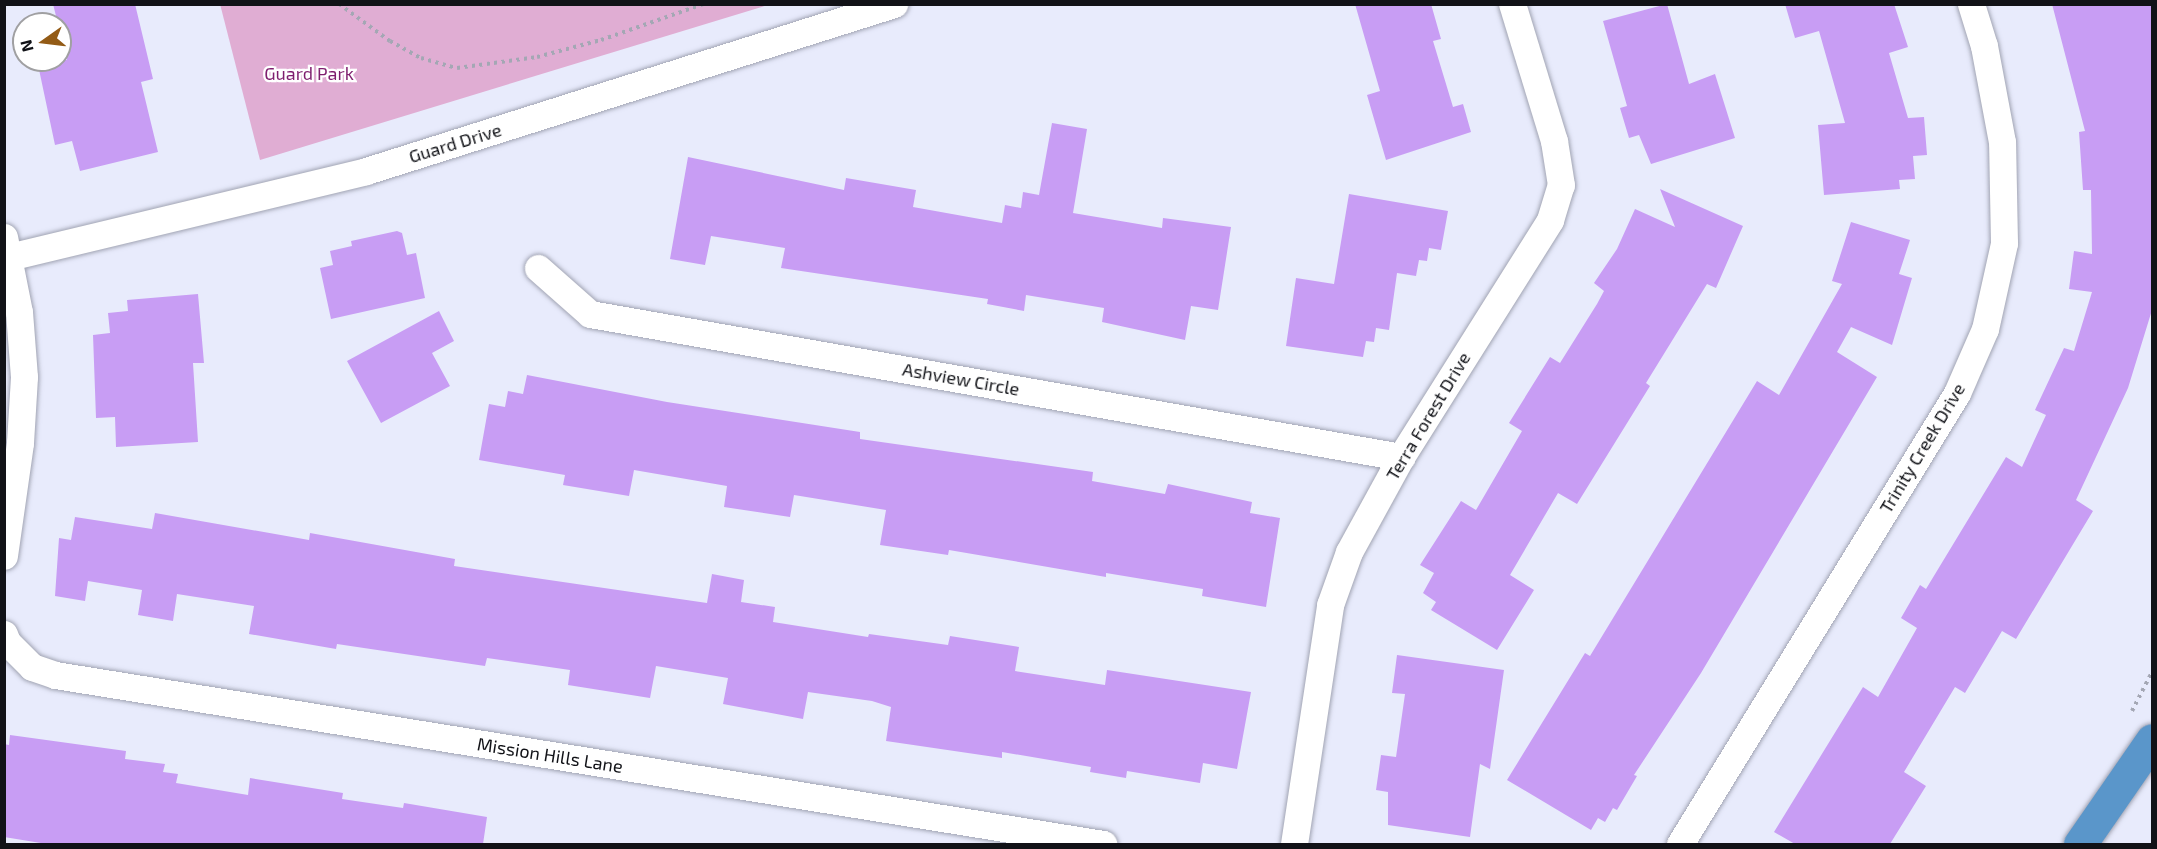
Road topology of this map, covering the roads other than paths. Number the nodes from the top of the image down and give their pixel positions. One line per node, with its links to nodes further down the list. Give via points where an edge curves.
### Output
1 (894, 4): 4 (street, Guard Drive, via 366,171)
2 (1512, 4): 6 (street, Terra Forest Drive, via 1554,141 1561,185 1550,220)
3 (1971, 4): 12 (street, Trinity Creek Drive, via 1984,46 2002,142 2004,243 1985,329 1957,393)
4 (7, 247): 7 (street, via 24,377 20,443)
5 (538, 267): 6 (street, Ashview Circle, via 590,314)
6 (1401, 457): 11 (street, Terra Forest Drive, via 1349,552 1330,605)
7 (4, 556)
8 (6, 638): 10 (street, Mission Hills Lane, via 32,667 55,675)
9 (2152, 740): 13 (highway)
10 (1103, 844)
11 (1294, 844)
12 (1680, 844)
13 (2080, 844)

